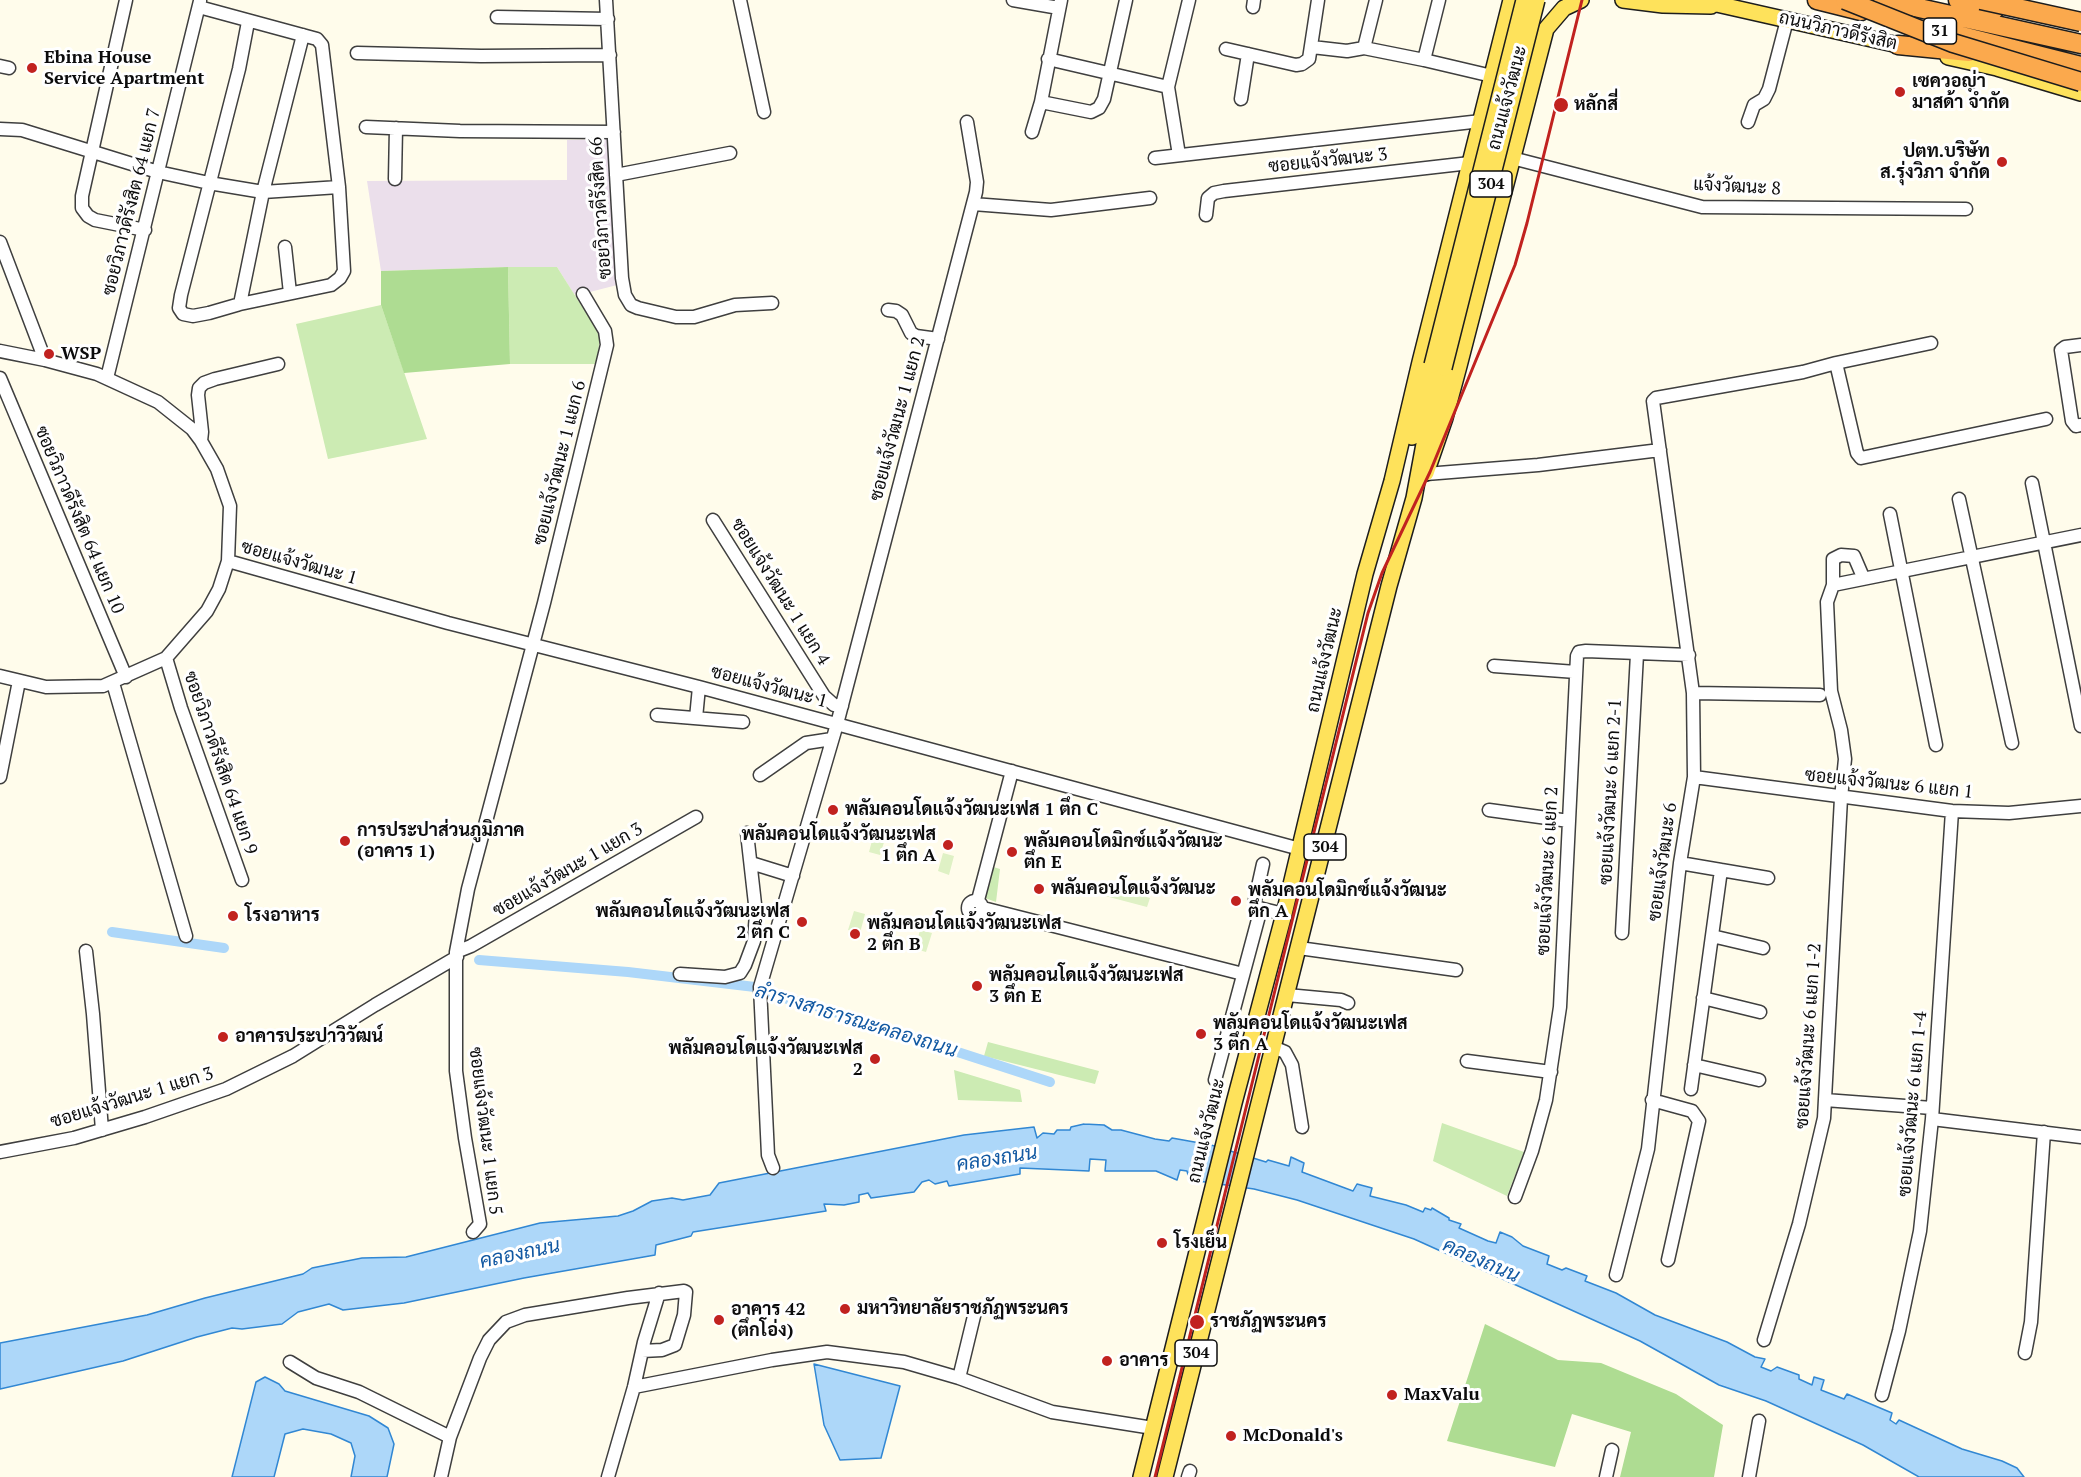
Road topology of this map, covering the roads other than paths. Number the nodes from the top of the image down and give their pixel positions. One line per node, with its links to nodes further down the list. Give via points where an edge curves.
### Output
1 (126, 0): 64 (street)
2 (606, 0): 28 (street, ซอยวิภาวดีรังสิต 66)
3 (740, 0): 55 (street)
4 (1013, 0): 23 (street)
5 (1126, 0): 48 (street)
6 (1189, 0): 51 (street)
7 (1318, 0): 38 (street)
8 (1376, 0): 39 (street)
9 (1439, 0): 46 (street)
10 (1524, 0): 95 (main road, ถนนแจ้งวัฒนะ / 304, bridge)
11 (1537, 0): 95 (main road, ถนนแจ้งวัฒนะ / 304, bridge)
12 (1581, 0): 33 (main road, ถนนแจ้งวัฒนะ, via 1564,8)
13 (1623, 0): 25 (main road)
14 (1699, 0): 25 (main road, ถนนวิภาวดีรังสิต / 31)
15 (1816, 0): 47 (highway, ถนนวิภาวดีรังสิต / 31)
16 (1846, 0): 44 (highway, bridge); 47 (highway, 31, bridge)
17 (1883, 0): 36 (highway, 31)
18 (1958, 0): 30 (highway, 31)
19 (1981, 0): 32 (highway, bridge)
20 (2000, 0): 30 (highway)
21 (2015, 0): 26 (highway)
22 (200, 4): 31 (street); 70 (street, ซอยวิภาวดีรังสิต 64 แยก 7)
23 (1060, 4): 45 (street)
24 (1509, 6): 33 (main road, via 1533,5 1542,12); 49 (main road, ถนนแจ้งวัฒนะ)
25 (1726, 6): 29 (main road, ถนนวิภาวดีรังสิต / 31)
26 (2081, 15)
27 (497, 17): 28 (street)
28 (608, 19): 43 (street, ซอยวิภาวดีรังสิต 66)
29 (1787, 20): 37 (main road, ถนนวิภาวดีรังสิต / 31); 58 (street, via 1769,89 1764,99 1754,105)
30 (2042, 20): 34 (highway, 31)
31 (248, 22): 35 (street); 73 (street)
32 (2081, 22)
33 (1546, 29): 68 (main road, ถนนแจ้งวัฒนะ)
34 (2081, 30)
35 (303, 35): 74 (street, via 322,45); 75 (street)
36 (2081, 44)
37 (1898, 45): 44 (highway); 52 (main road, ถนนวิภาวดีรังสิต / 31)
38 (1312, 47): 39 (street, via 1347,51); 42 (street, via 1310,59 1296,65)
39 (1364, 48): 46 (street)
40 (1226, 49): 42 (street)
41 (357, 53): 43 (street)
42 (1248, 54): 53 (street)
43 (610, 55): 62 (street, ซอยวิภาวดีรังสิต 66)
44 (1993, 55): 47 (highway); 50 (highway, bridge)
45 (1048, 59): 48 (street); 54 (street)
46 (1424, 60): 49 (street)
47 (2075, 64)
48 (1110, 74): 51 (street); 54 (street, via 1104,99 1091,112)
49 (1492, 76): 56 (main road, ถนนแจ้งวัฒนะ)
50 (2081, 82)
51 (1168, 87): 66 (street)
52 (2081, 93)
53 (1241, 99)
54 (1041, 102): 63 (street)
55 (764, 112)
56 (1481, 121): 66 (street); 69 (main road, ถนนแจ้งวัฒนะ)
57 (967, 122): 77 (street, ซอยแจ้งวัฒนะ 1 แยก 2, via 977,183)
58 (1748, 122)
59 (366, 127): 60 (street)
60 (396, 128): 62 (street); 72 (street)
61 (0, 129): 64 (street, via 22,130)
62 (614, 132): 71 (street, ซอยวิภาวดีรังสิต 66)
63 (1032, 132)
64 (92, 151): 70 (street); 80 (street, via 82,208 94,220)
65 (730, 153): 71 (street)
66 (1179, 155): 67 (street)
67 (1155, 158)
68 (1512, 158): 78 (street, แจ้งวัฒนะ 8, via 1702,207); 102 (main road, ถนนแจ้งวัฒนะ, via 1453,387)
69 (1470, 163): 79 (street, ซอยแจ้งวัฒนะ 3, via 1214,193 1206,203); 103 (main road, ถนนแจ้งวัฒนะ)
70 (158, 172): 73 (street); 80 (street, ซอยวิภาวดีรังสิต 64 แยก 7)
71 (616, 175): 85 (street, ซอยวิภาวดีรังสิต 66, via 622,278 631,305 676,317 694,317 735,305)
72 (395, 179)
73 (209, 183): 75 (street); 86 (street, via 179,308 183,314 193,316)
74 (339, 187): 75 (street); 83 (street, via 344,272 330,285)
75 (263, 192): 86 (street)
76 (1150, 198): 77 (street, via 1051,210)
77 (973, 204): 88 (street, ซอยแจ้งวัฒนะ 1 แยก 2)
78 (1966, 209)
79 (1206, 215)
80 (145, 230): 97 (street, ซอยวิภาวดีรังสิต 64 แยก 7)
81 (0, 242): 92 (street)
82 (285, 248): 83 (street)
83 (290, 293): 86 (street)
84 (583, 294): 116 (street, ซอยแจ้งวัฒนะ 1 แยก 6, via 605,331 607,345)
85 (772, 303)
86 (240, 304)
87 (888, 310): 88 (street, via 902,315 916,336)
88 (938, 339): 129 (street, ซอยแจ้งวัฒนะ 1 แยก 2)
89 (1931, 343): 93 (street)
90 (2081, 345): 99 (street, via 2061,350 2072,421)
91 (0, 351): 92 (street)
92 (45, 360): 97 (street)
93 (1836, 363): 98 (street, via 1861,458); 101 (street, ซอยแจ้งวัฒนะ 6, via 1656,398 1652,403)
94 (278, 364): 100 (street, via 204,383 198,395)
95 (1438, 366): 103 (main road, ถนนแจ้งวัฒนะ / 304); 105 (main road, ถนนแจ้งวัฒนะ / 304)
96 (0, 378): 123 (street, ซอยวิภาวดีรังสิต 64 แยก 10)
97 (107, 378): 100 (street, via 159,402)
98 (2046, 419)
99 (2081, 425)
100 (201, 441): 112 (street, via 217,469 230,506)
101 (1660, 450): 102 (street); 118 (street, ซอยแจ้งวัฒนะ 6)
102 (1426, 474): 105 (main road, ถนนแจ้งวัฒนะ)
103 (1392, 481): 149 (main road, ถนนแจ้งวัฒนะ / 304, via 1365,574)
104 (2032, 483): 110 (street)
105 (1414, 498): 162 (main road, ถนนแจ้งวัฒนะ / 304)
106 (1959, 499): 111 (street)
107 (1890, 514): 113 (street)
108 (713, 520): 129 (street, ซอยแจ้งวัฒนะ 1 แยก 4, via 824,696 834,705)
109 (2081, 535): 110 (street)
110 (2044, 542): 111 (street); 134 (street)
111 (1971, 556): 113 (street); 136 (street)
112 (228, 561): 116 (street, ซอยแจ้งวัฒนะ 1); 119 (street, via 207,611)
113 (1901, 570): 114 (street); 137 (street)
114 (1863, 577): 115 (street); 115 (street, ซอยแจ้งวัฒนะ 6 แยก 1-2, via 1854,556 1841,555 1833,559)
115 (1833, 585): 142 (street, ซอยแจ้งวัฒนะ 6 แยก 1-2, via 1827,612 1831,691 1845,759)
116 (533, 645): 126 (street, ซอยแจ้งวัฒนะ 1); 165 (street, ซอยแจ้งวัฒนะ 1 แยก 5, via 468,889)
117 (1637, 654): 118 (street, ซอยแจ้งวัฒนะ 6 แยก 2); 121 (street, ซอยแจ้งวัฒนะ 6 แยก 2, via 1583,651 1577,656); 159 (street, ซอยแจ้งวัฒนะ 6 แยก 2-1)
118 (1689, 655): 127 (street, ซอยแจ้งวัฒนะ 6)
119 (165, 657): 123 (street); 156 (street, ซอยวิภาวดีรังสิต 64 แยก 9)
120 (1494, 666): 121 (street)
121 (1576, 672): 147 (street, ซอยแจ้งวัฒนะ 6 แยก 2)
122 (0, 676): 124 (street)
123 (126, 677): 125 (street)
124 (19, 681): 125 (street, via 46,687 103,686); 140 (street)
125 (113, 682): 160 (street)
126 (699, 687): 131 (street); 133 (street, ซอยแจ้งวัฒนะ 1)
127 (1693, 693): 128 (street); 141 (street, ซอยแจ้งวัฒนะ 6)
128 (1820, 695)
129 (842, 706): 133 (street, ซอยแจ้งวัฒนะ 1 แยก 2)
130 (657, 714): 131 (street)
131 (696, 718): 132 (street)
132 (743, 722)
133 (837, 724): 135 (street, ซอยแจ้งวัฒนะ 1 แยก 2); 138 (street, ซอยแจ้งวัฒนะ 1)
134 (2081, 726)
135 (832, 739): 139 (street, via 806,743); 154 (street, ซอยแจ้งวัฒนะ 1 แยก 2)
136 (2012, 743)
137 (1936, 745)
138 (1012, 771): 149 (street, ซอยแจ้งวัฒนะ 1); 168 (street, via 980,904)
139 (760, 775)
140 (0, 777)
141 (1694, 777): 142 (street, ซอยแจ้งวัฒนะ 6 แยก 1); 151 (street, ซอยแจ้งวัฒนะ 6)
142 (1841, 798): 145 (street, ซอยแจ้งวัฒนะ 6 แยก 1); 181 (street, ซอยแจ้งวัฒนะ 6 แยก 1-2)
143 (2081, 806): 145 (street, ซอยแจ้งวัฒนะ 6 แยก 1, via 2009,813)
144 (1489, 810): 147 (street)
145 (1952, 811): 182 (street, ซอยแจ้งวัฒนะ 6 แยก 1-4)
146 (696, 817): 165 (street, ซอยแจ้งวัฒนะ 1 แยก 3)
147 (1569, 821): 176 (street, ซอยแจ้งวัฒนะ 6 แยก 2, via 1560,1007)
148 (747, 833): 150 (street)
149 (1300, 849): 158 (main road, ถนนแจ้งวัฒนะ / 304)
150 (751, 863): 154 (street); 167 (street, via 756,921 753,941 740,973 725,977)
151 (1680, 863): 153 (street); 180 (street, ซอยแจ้งวัฒนะ 6)
152 (1263, 864): 157 (street, via 1255,900 1256,907)
153 (1721, 870): 155 (street); 161 (street)
154 (793, 876): 188 (street, ซอยแจ้งวัฒนะ 1 แยก 2, via 759,987 768,1155)
155 (1768, 879)
156 (242, 880)
157 (1266, 910): 158 (street); 168 (street, via 1258,915)
158 (1284, 914): 203 (main road, ถนนแจ้งวัฒนะ / 304)
159 (1622, 933)
160 (186, 936)
161 (1712, 936): 163 (street); 170 (street)
162 (1299, 948): 166 (street); 169 (main road, ถนนแจ้งวัฒนะ / 304)
163 (1763, 948)
164 (86, 951): 184 (street)
165 (456, 954): 184 (street, ซอยแจ้งวัฒนะ 1 แยก 3, via 293,1056 226,1089); 190 (street, ซอยแจ้งวัฒนะ 1 แยก 5, via 456,1071 480,1224)
166 (1456, 970)
167 (680, 974)
168 (1243, 974): 177 (street)
169 (1287, 995): 171 (street); 173 (main road, ถนนแจ้งวัฒนะ / 304)
170 (1703, 998): 172 (street); 175 (street)
171 (1348, 1003)
172 (1760, 1012)
173 (1274, 1047): 183 (street, via 1285,1052 1292,1065); 209 (main road, ถนนแจ้งวัฒนะ / 304)
174 (1467, 1061): 176 (street)
175 (1694, 1065): 178 (street); 179 (street)
176 (1551, 1072): 189 (street, ซอยแจ้งวัฒนะ 6 แยก 2, via 1532,1151)
177 (1215, 1080)
178 (1759, 1080)
179 (1691, 1089)
180 (1652, 1100): 191 (street, via 1692,1111 1699,1121); 192 (street, ซอยแจ้งวัฒนะ 6, via 1648,1149)
181 (1825, 1100): 182 (street); 195 (street, ซอยแจ้งวัฒนะ 6 แยก 1-2, via 1810,1182)
182 (1932, 1113): 185 (street); 201 (street, ซอยแจ้งวัฒนะ 6 แยก 1-4, via 1920,1231)
183 (1302, 1127)
184 (102, 1130): 187 (street, ซอยแจ้งวัฒนะ 1 แยก 3)
185 (2044, 1132): 186 (street); 197 (street, via 2031,1322)
186 (2081, 1137)
187 (0, 1152)
188 (773, 1168)
189 (1515, 1197)
190 (473, 1232)
191 (1668, 1260)
192 (1616, 1275)
193 (659, 1293): 196 (street); 196 (street, via 686,1292 675,1346); 204 (street, via 525,1315 506,1322 489,1340 480,1358)
194 (975, 1312): 199 (street)
195 (1764, 1340)
196 (642, 1351): 200 (street)
197 (2025, 1353)
198 (290, 1362): 204 (street, via 316,1378 359,1392)
199 (959, 1378): 200 (street, via 904,1362 827,1352); 203 (street, via 1052,1412)
200 (634, 1387): 207 (street)
201 (1882, 1395)
202 (1759, 1421): 211 (street)
203 (1153, 1428): 208 (main road, ถนนแจ้งวัฒนะ / 304)
204 (450, 1437): 206 (street)
205 (1612, 1450): 210 (street)
206 (441, 1477)
207 (608, 1477)
208 (1141, 1477)
209 (1165, 1477)
210 (1606, 1477)
211 (1749, 1477)

